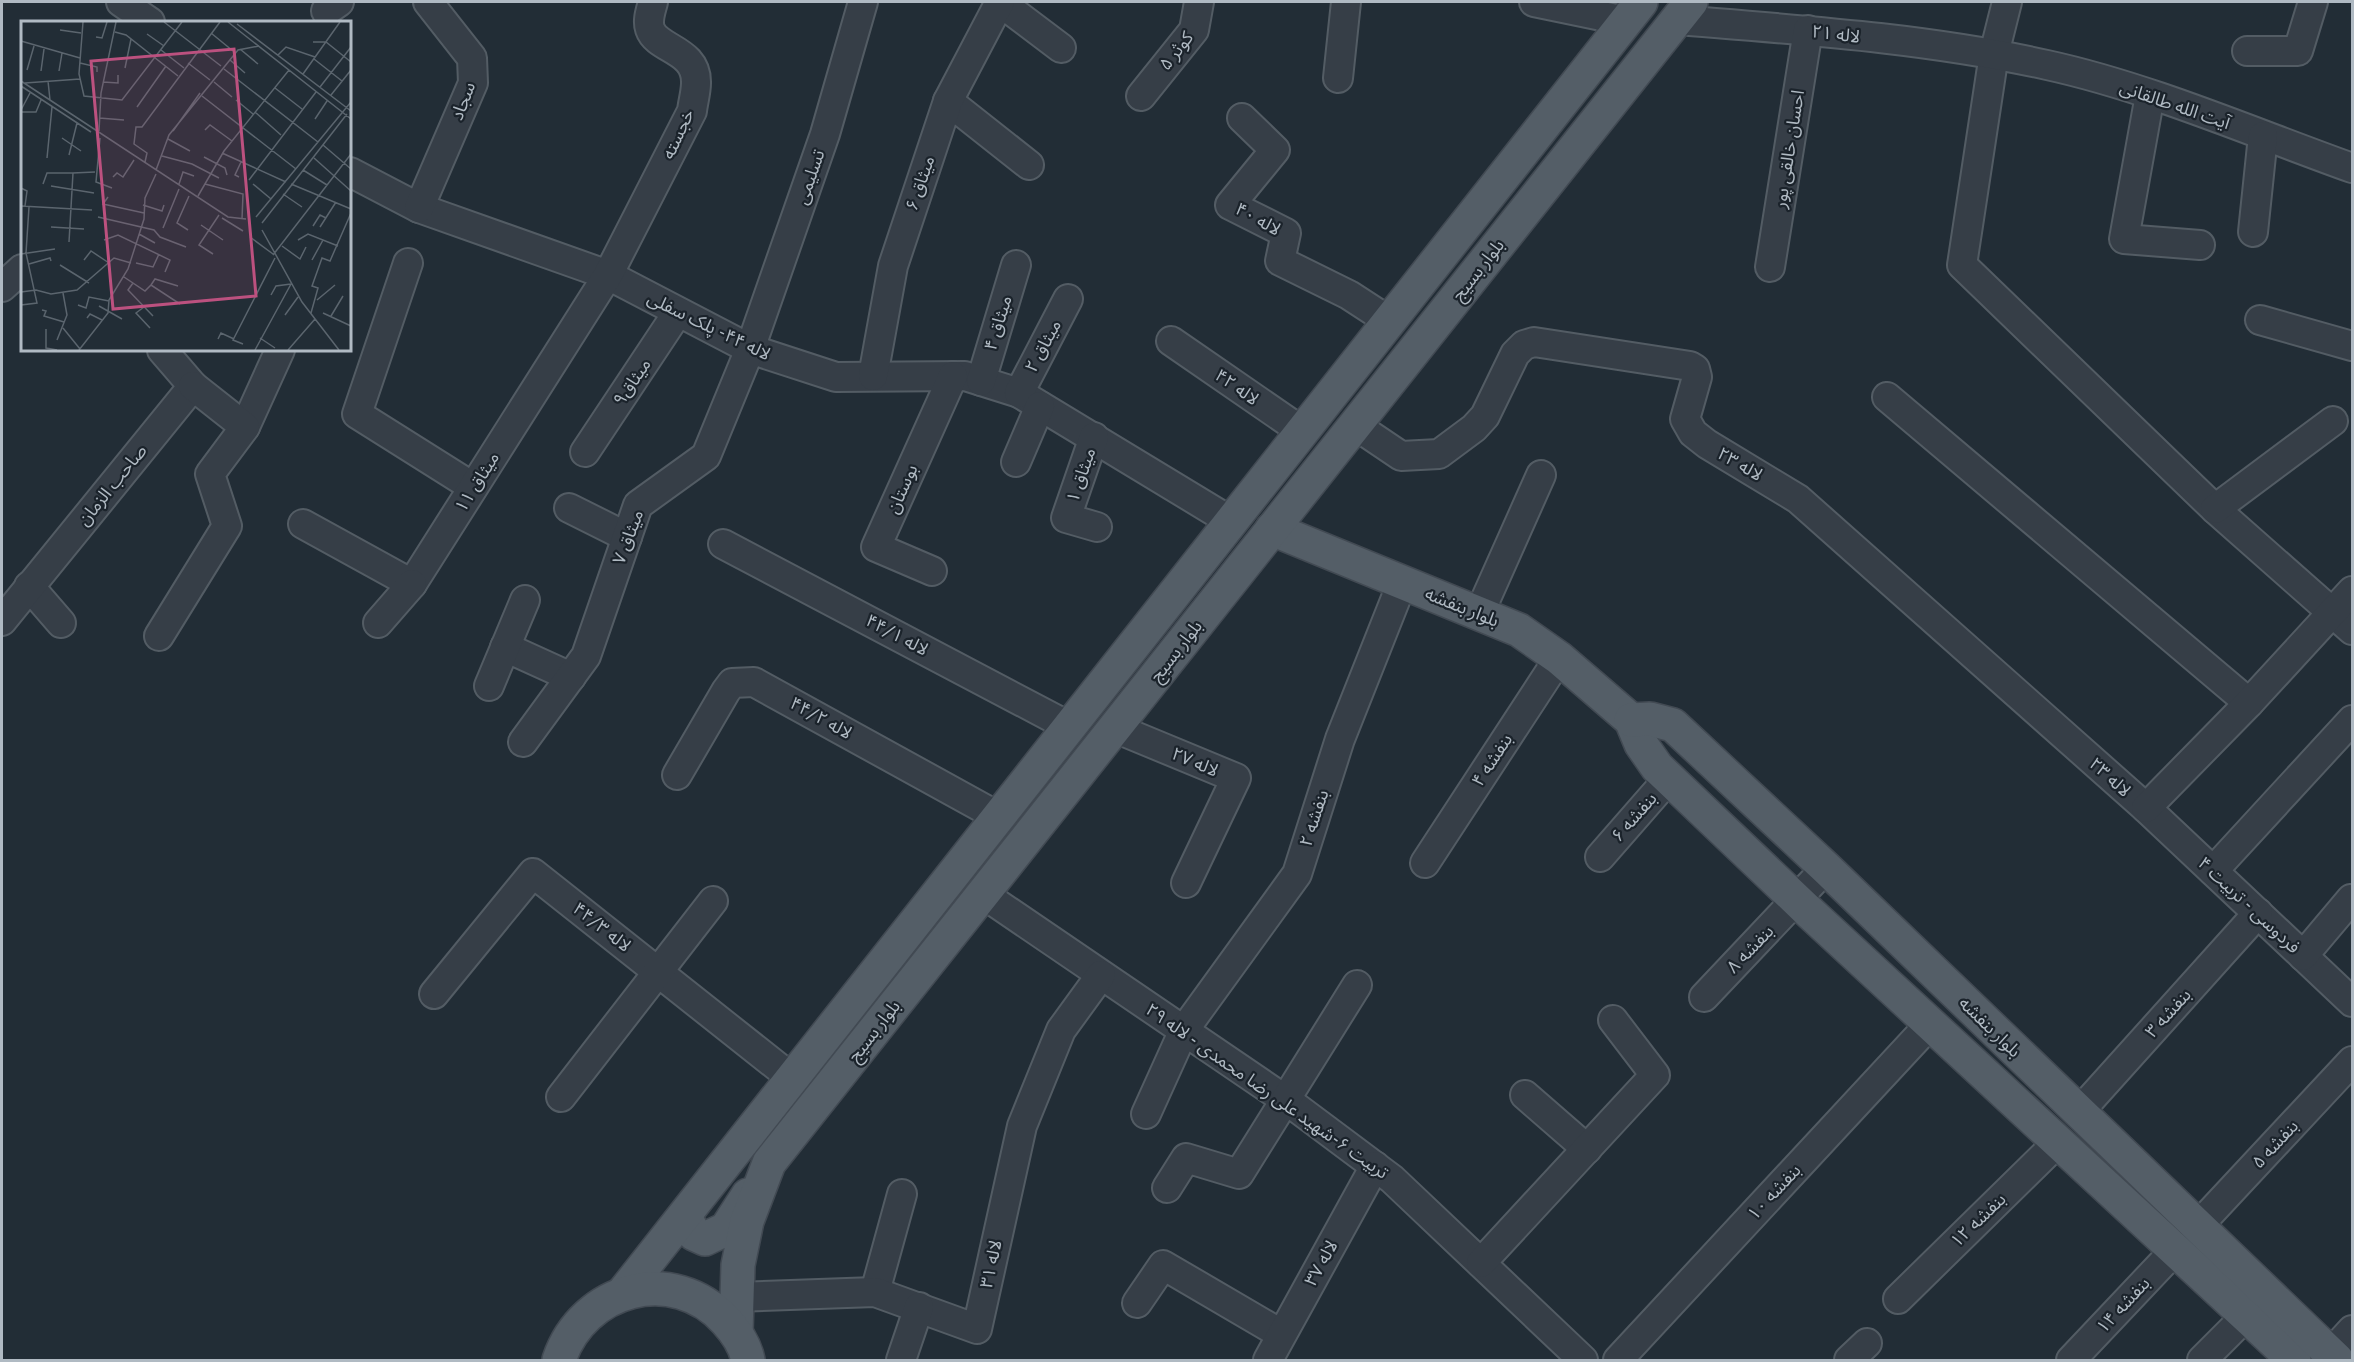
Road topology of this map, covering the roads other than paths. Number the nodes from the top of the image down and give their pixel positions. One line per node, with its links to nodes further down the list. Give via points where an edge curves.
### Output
1 (431, 2): 27 (street, سجاد, via 472,58 473,82)
2 (653, 2): 34 (street, خجسته, via 650,30 683,54 697,82 692,111)
3 (863, 2): 42 (street, تسلیمی, via 825,134)
4 (1000, 2): 15 (street, میثاق ۶); 21 (street, میثاق ۶)
5 (1198, 2): 20 (street, کوثر ۵, via 1194,30)
6 (1346, 2): 18 (street)
7 (1534, 2): 11 (street)
8 (2007, 2): 17 (street)
9 (2313, 2): 16 (street, via 2298,51)
10 (121, 10): 13 (street)
11 (1633, 11): 39 (main road, بلوار بسیج)
12 (1684, 11): 14 (street, لاله ۲۱); 52 (main road, بلوار بسیج)
13 (148, 21)
14 (1808, 30): 17 (street, لاله ۲۱); 32 (street, احسان خالقی پور)
15 (1062, 48)
16 (2247, 51)
17 (1994, 54): 19 (street, آیت الله طالقانی, via 2091,76); 61 (street, via 1962,265)
18 (1338, 78)
19 (2150, 95): 23 (street, آیت الله طالقانی); 29 (street, via 2124,238)
20 (1141, 96)
21 (948, 101): 24 (street); 45 (street, میثاق ۶, via 893,266)
22 (1242, 118): 39 (street, لاله ۴۰, via 1275,150 1230,205 1286,233 1280,261)
23 (2263, 136): 25 (street, آیت الله طالقانی); 28 (street)
24 (1029, 165)
25 (2352, 168)
26 (351, 173): 27 (street, لاله ۴۴- پلک سفلی)
27 (419, 208): 34 (street, لاله ۴۴- پلک سفلی)
28 (2253, 232)
29 (2200, 245)
30 (408, 263): 59 (street, via 357,414)
31 (1016, 265): 47 (street, میثاق ۴)
32 (1770, 267)
33 (21, 269): 35 (street)
34 (608, 275): 37 (street, لاله ۴۴- پلک سفلی); 59 (street, میثاق ۱۱)
35 (2, 287)
36 (1068, 299): 50 (street, میثاق ۲)
37 (678, 312): 42 (street, لاله ۴۴- پلک سفلی); 56 (street, میثاق۹)
38 (2260, 320): 41 (street)
39 (1389, 321): 54 (main road, بلوار بسیج)
40 (1171, 341): 54 (street, لاله ۴۲)
41 (2352, 346)
42 (750, 350): 45 (street, لاله ۴۴- پلک سفلی, via 836,377); 66 (street, میثاق ۷, via 706,456 638,505)
43 (163, 351): 48 (street)
44 (280, 351): 53 (street)
45 (873, 376): 46 (street, لاله ۴۴- پلک سفلی)
46 (953, 376): 47 (street, لاله ۴۴- پلک سفلی); 68 (street, بوستان, via 876,547)
47 (981, 381): 50 (street, لاله ۴۴- پلک سفلی)
48 (193, 386): 53 (street); 71 (street, صاحب الزمان)
49 (1887, 397): 84 (street)
50 (1030, 400): 55 (street, لاله ۴۴- پلک سفلی); 57 (street, میثاق ۲)
51 (2333, 421): 61 (street)
52 (1355, 425): 65 (main road, بلوار بسیج); 92 (street, لاله ۲۳, via 1401,456 1439,454 1480,422 1515,354 1534,342 1689,366 1695,369 1697,377 1685,419 1693,433 1798,499)
53 (245, 427): 79 (street, via 210,474 227,525)
54 (1303, 432): 62 (main road, بلوار بسیج)
55 (1094, 437): 62 (street, لاله ۴۴- پلک سفلی); 64 (street, میثاق ۱, via 1066,518)
56 (585, 452)
57 (1016, 462)
58 (1540, 475): 74 (street)
59 (473, 487): 70 (street, میثاق ۱۱)
60 (569, 508): 66 (street)
61 (2215, 509): 77 (street)
62 (1232, 522): 87 (main road, بلوار بسیج)
63 (303, 524): 70 (street)
64 (1097, 527)
65 (1272, 529): 69 (main road, بلوار بنفشه); 88 (main road, بلوار بسیج)
66 (627, 537): 82 (street, میثاق ۷, via 586,656)
67 (723, 544): 87 (street, لاله ۴۴/۱)
68 (932, 571)
69 (1402, 583): 74 (main road, بلوار بنفشه); 113 (street, بنفشه ۲, via 1340,739 1297,874)
70 (412, 584): 76 (street, میثاق ۱۱)
71 (29, 586): 75 (street, صاحب الزمان); 78 (street)
72 (2352, 591): 77 (street)
73 (525, 600): 80 (street)
74 (1479, 614): 81 (main road, بلوار بنفشه, via 1519,630)
75 (2, 621)
76 (378, 622)
77 (2342, 622): 84 (street)
78 (61, 623)
79 (159, 636)
80 (505, 647): 82 (street); 83 (street)
81 (1559, 658): 85 (main road, بلوار بنفشه); 95 (street, بنفشه ۴)
82 (571, 677): 89 (street, میثاق ۷)
83 (489, 686)
84 (2249, 703): 92 (street)
85 (1631, 720): 91 (main road, بلوار بنفشه, via 1641,744); 96 (main road, بلوار بنفشه, via 1650,719 1673,725)
86 (2352, 720): 97 (street)
87 (1070, 727): 93 (main road, بلوار بسیج)
88 (1115, 728): 98 (street, لاله ۲۷, via 1236,778); 99 (main road, بلوار بسیج)
89 (524, 742)
90 (677, 775): 93 (street, لاله ۴۴/۲, via 732,683 754,682)
91 (1669, 778): 94 (street, بنفشه ۶); 101 (main road, بلوار بنفشه)
92 (2146, 808): 97 (street, فردوسی - تربیت ۴)
93 (999, 817): 115 (main road, بلوار بسیج)
94 (1600, 857)
95 (1425, 863)
96 (1826, 868): 101 (street, بنفشه ۸); 119 (main road, بلوار بنفشه)
97 (2213, 871): 103 (street, فردوسی - تربیت ۴)
98 (1186, 883)
99 (983, 894): 106 (street, تربیت ۶-شهید علی رضا محمدی - لاله ۲۹); 123 (main road, بلوار بسیج)
100 (2351, 899): 104 (street)
101 (1796, 900): 109 (street, بنفشه ۸); 112 (main road, بلوار بنفشه)
102 (713, 901): 105 (street)
103 (2258, 913): 104 (street, فردوسی - تربیت ۴); 119 (street, بنفشه ۳)
104 (2303, 956): 110 (street, فردوسی - تربیت ۴)
105 (658, 972): 108 (street, لاله ۴۴/۳, via 533,873); 115 (street, لاله ۴۴/۳); 117 (street)
106 (1101, 975): 113 (street, تربیت ۶-شهید علی رضا محمدی - لاله ۲۹); 136 (street, لاله ۳۱, via 1061,1030 1022,1126 977,1329)
107 (1357, 985): 118 (street)
108 (434, 994)
109 (1704, 998)
110 (2352, 1002)
111 (1613, 1020): 122 (street, via 1655,1075)
112 (1931, 1023): 121 (main road, بلوار بنفشه); 146 (street, بنفشه ۱۰)
113 (1184, 1030): 118 (street, تربیت ۶-شهید علی رضا محمدی - لاله ۲۹); 120 (street, بنفشه ۲)
114 (2352, 1061): 128 (street, بنفشه ۵)
115 (793, 1079): 127 (main road, بلوار بسیج)
116 (1525, 1095): 122 (street)
117 (561, 1097)
118 (1285, 1099): 124 (street, تربیت ۶-شهید علی رضا محمدی - لاله ۲۹); 125 (street, via 1239,1174 1186,1158)
119 (2079, 1112): 128 (main road, بلوار بنفشه)
120 (1146, 1114)
121 (2058, 1142): 129 (main road, بلوار بنفشه); 134 (street, بنفشه ۱۲)
122 (1587, 1149): 130 (street)
123 (769, 1163): 127 (main road, via 726,1229 705,1239 694,1234); 133 (main road, بلوار بسیج, via 747,1221)
124 (1375, 1166): 130 (street, تربیت ۶-شهید علی رضا محمدی - لاله ۲۹); 139 (street, لاله ۳۷)
125 (1167, 1188)
126 (902, 1194): 131 (street)
127 (685, 1217): 132 (main road, بلوار بسیج)
128 (2198, 1226): 141 (main road, بلوار بنفشه)
129 (2175, 1250): 137 (main road, بلوار بنفشه); 147 (street, بنفشه ۱۴)
130 (1481, 1263): 145 (street, تربیت ۶-شهید علی رضا محمدی - لاله ۲۹)
131 (875, 1292): 133 (street, لاله ۳۱); 136 (street, لاله ۳۱)
132 (623, 1293): 140 (main road, via 655,1288 686,1294 715,1309); 142 (main road, via 595,1308 573,1330)
133 (736, 1297): 140 (main road, بلوار بسیج)
134 (1898, 1299)
135 (1137, 1304): 139 (street, via 1163,1265)
136 (919, 1307): 143 (street)
137 (2246, 1316): 148 (street); 149 (main road, بلوار بنفشه)
138 (2352, 1330): 141 (street)
139 (1281, 1334): 144 (street, لاله ۳۷)
140 (742, 1347)
141 (2333, 1357)
142 (559, 1360)
143 (901, 1360)
144 (1268, 1360)
145 (1583, 1360)
146 (1618, 1360)
147 (2071, 1360)
148 (2202, 1360)
149 (2294, 1360)

